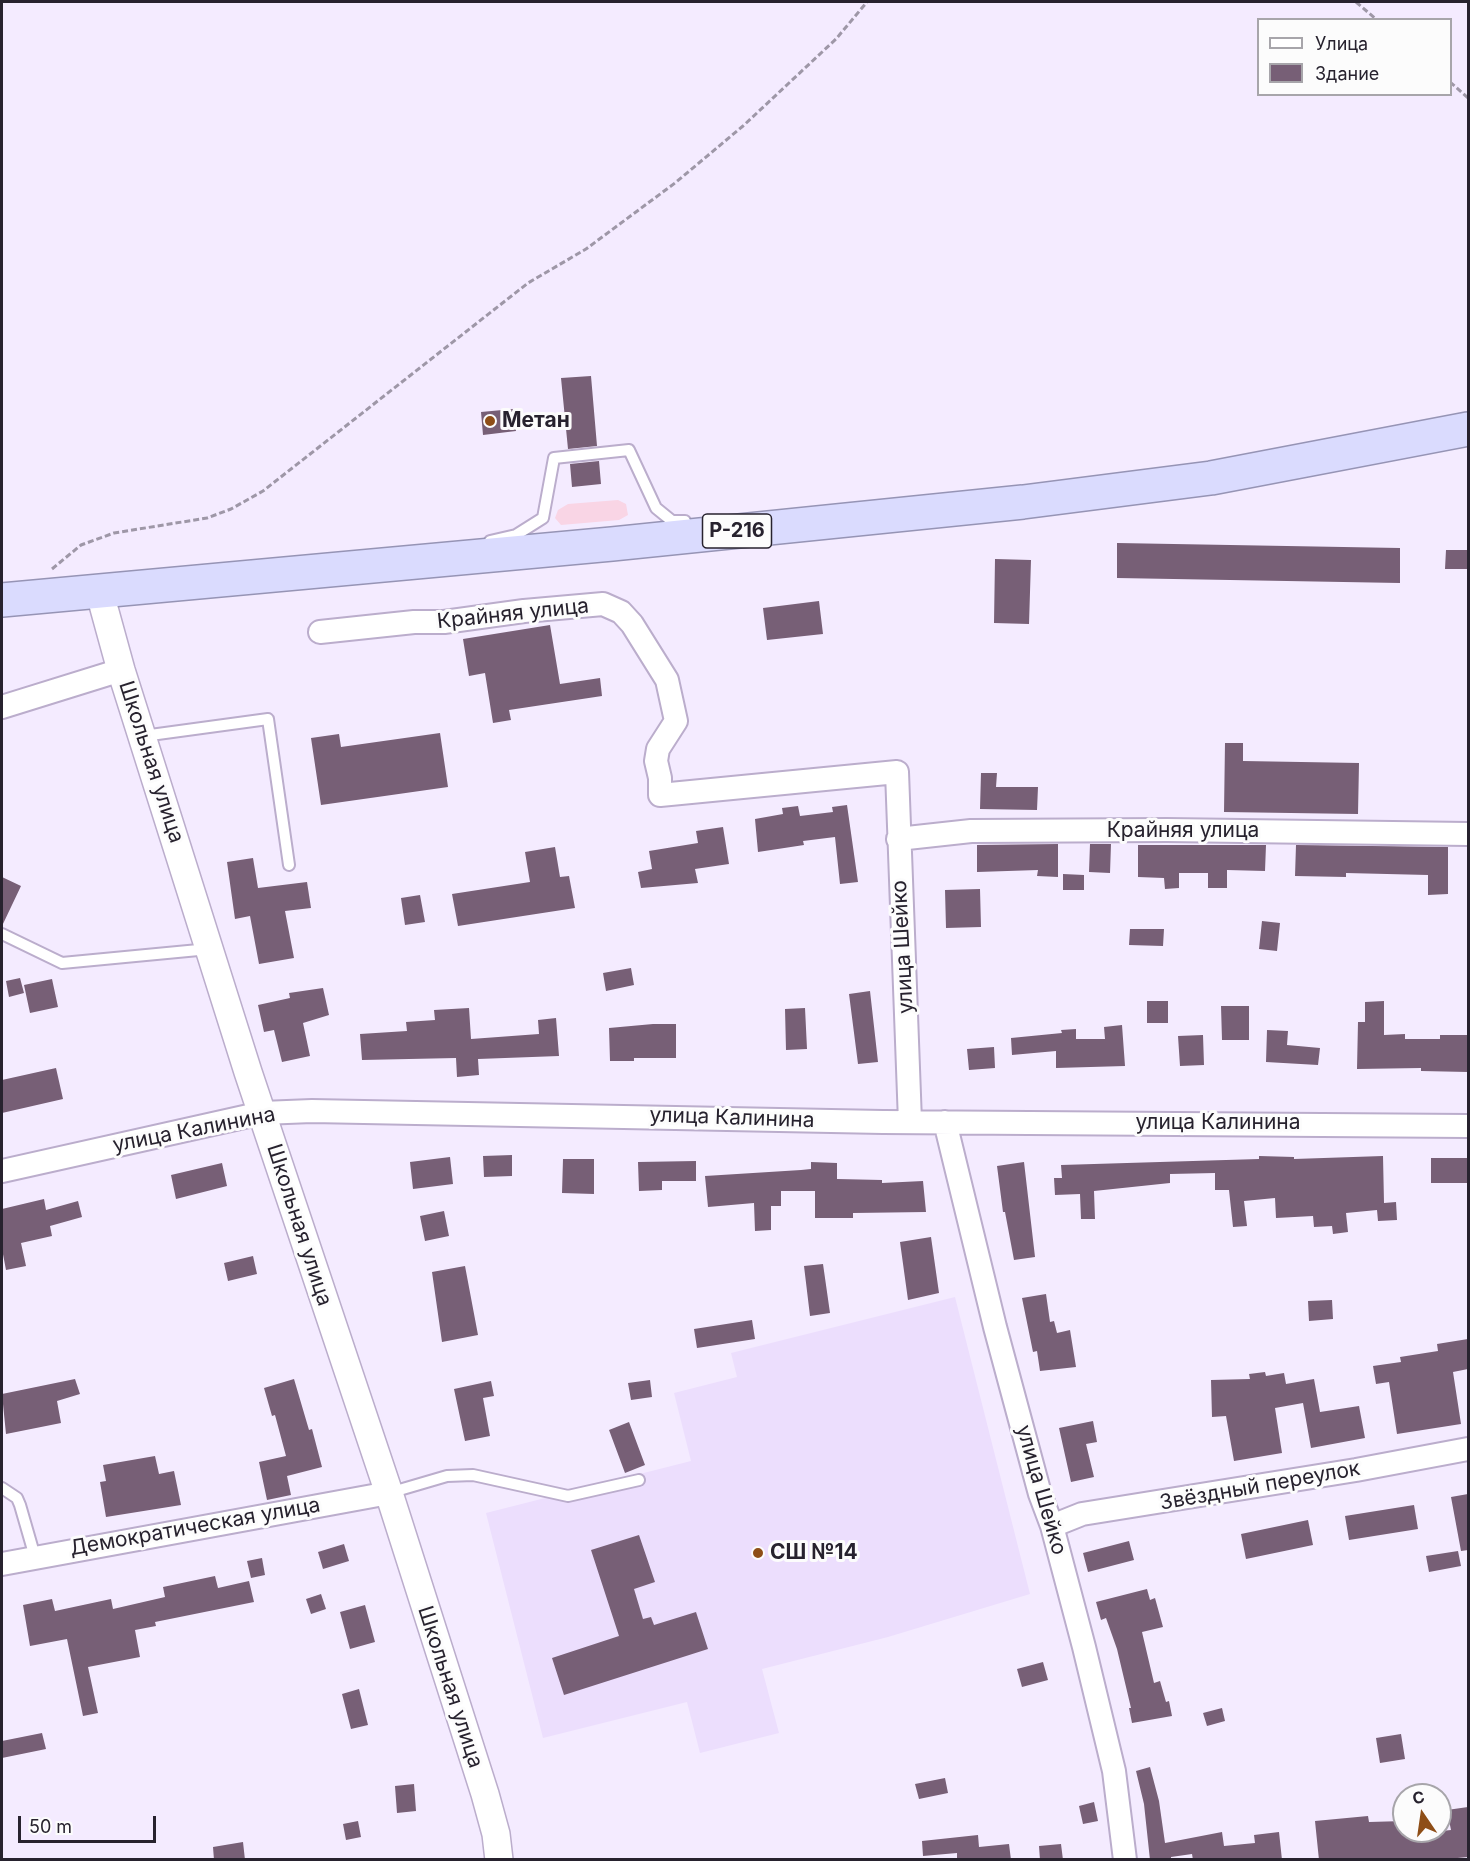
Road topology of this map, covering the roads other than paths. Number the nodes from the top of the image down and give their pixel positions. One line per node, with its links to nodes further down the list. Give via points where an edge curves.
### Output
1 (1468, 429): 2 (highway, Р-216, via 1211,478)
2 (769, 528): 3 (highway, Р-216); 3 (lane, via 672,521 656,508 629,450 554,458 543,518 516,535)
3 (398, 564): 4 (highway, Р-216)
4 (99, 590): 5 (highway, Р-216); 7 (street, Школьная улица)
5 (2, 600)
6 (320, 632): 10 (street, Крайняя улица, via 603,604 621,612 632,624 667,680 676,721 658,749 660,795)
7 (121, 670): 8 (street); 9 (street, Школьная улица)
8 (2, 707)
9 (143, 736): 13 (lane, via 268,719); 15 (street, Школьная улица)
10 (897, 772): 12 (street, улица Шейко)
11 (1468, 834): 12 (street, Крайняя улица, via 971,831)
12 (898, 839): 17 (street, улица Шейко)
13 (289, 865)
14 (2, 934): 15 (lane, via 62,963)
15 (210, 948): 16 (street, Школьная улица)
16 (262, 1113): 17 (street, улица Калинина); 20 (street, улица Калинина); 24 (street, Школьная улица)
17 (910, 1122): 18 (street, улица Калинина)
18 (945, 1122): 19 (street, улица Калинина); 25 (street, улица Шейко, via 995,1328)
19 (1468, 1126)
20 (2, 1171)
21 (1468, 1449): 25 (street, Звёздный переулок, via 1082,1514)
22 (639, 1480): 24 (lane, via 568,1496 473,1475 447,1476)
23 (2, 1488): 26 (lane, via 17,1498)
24 (389, 1493): 26 (street, Демократическая улица); 28 (street, Школьная улица, via 496,1834)
25 (1052, 1526): 29 (street, улица Шейко, via 1114,1771)
26 (35, 1557): 27 (street, Демократическая улица)
27 (2, 1564)
28 (499, 1860)
29 (1125, 1860)

